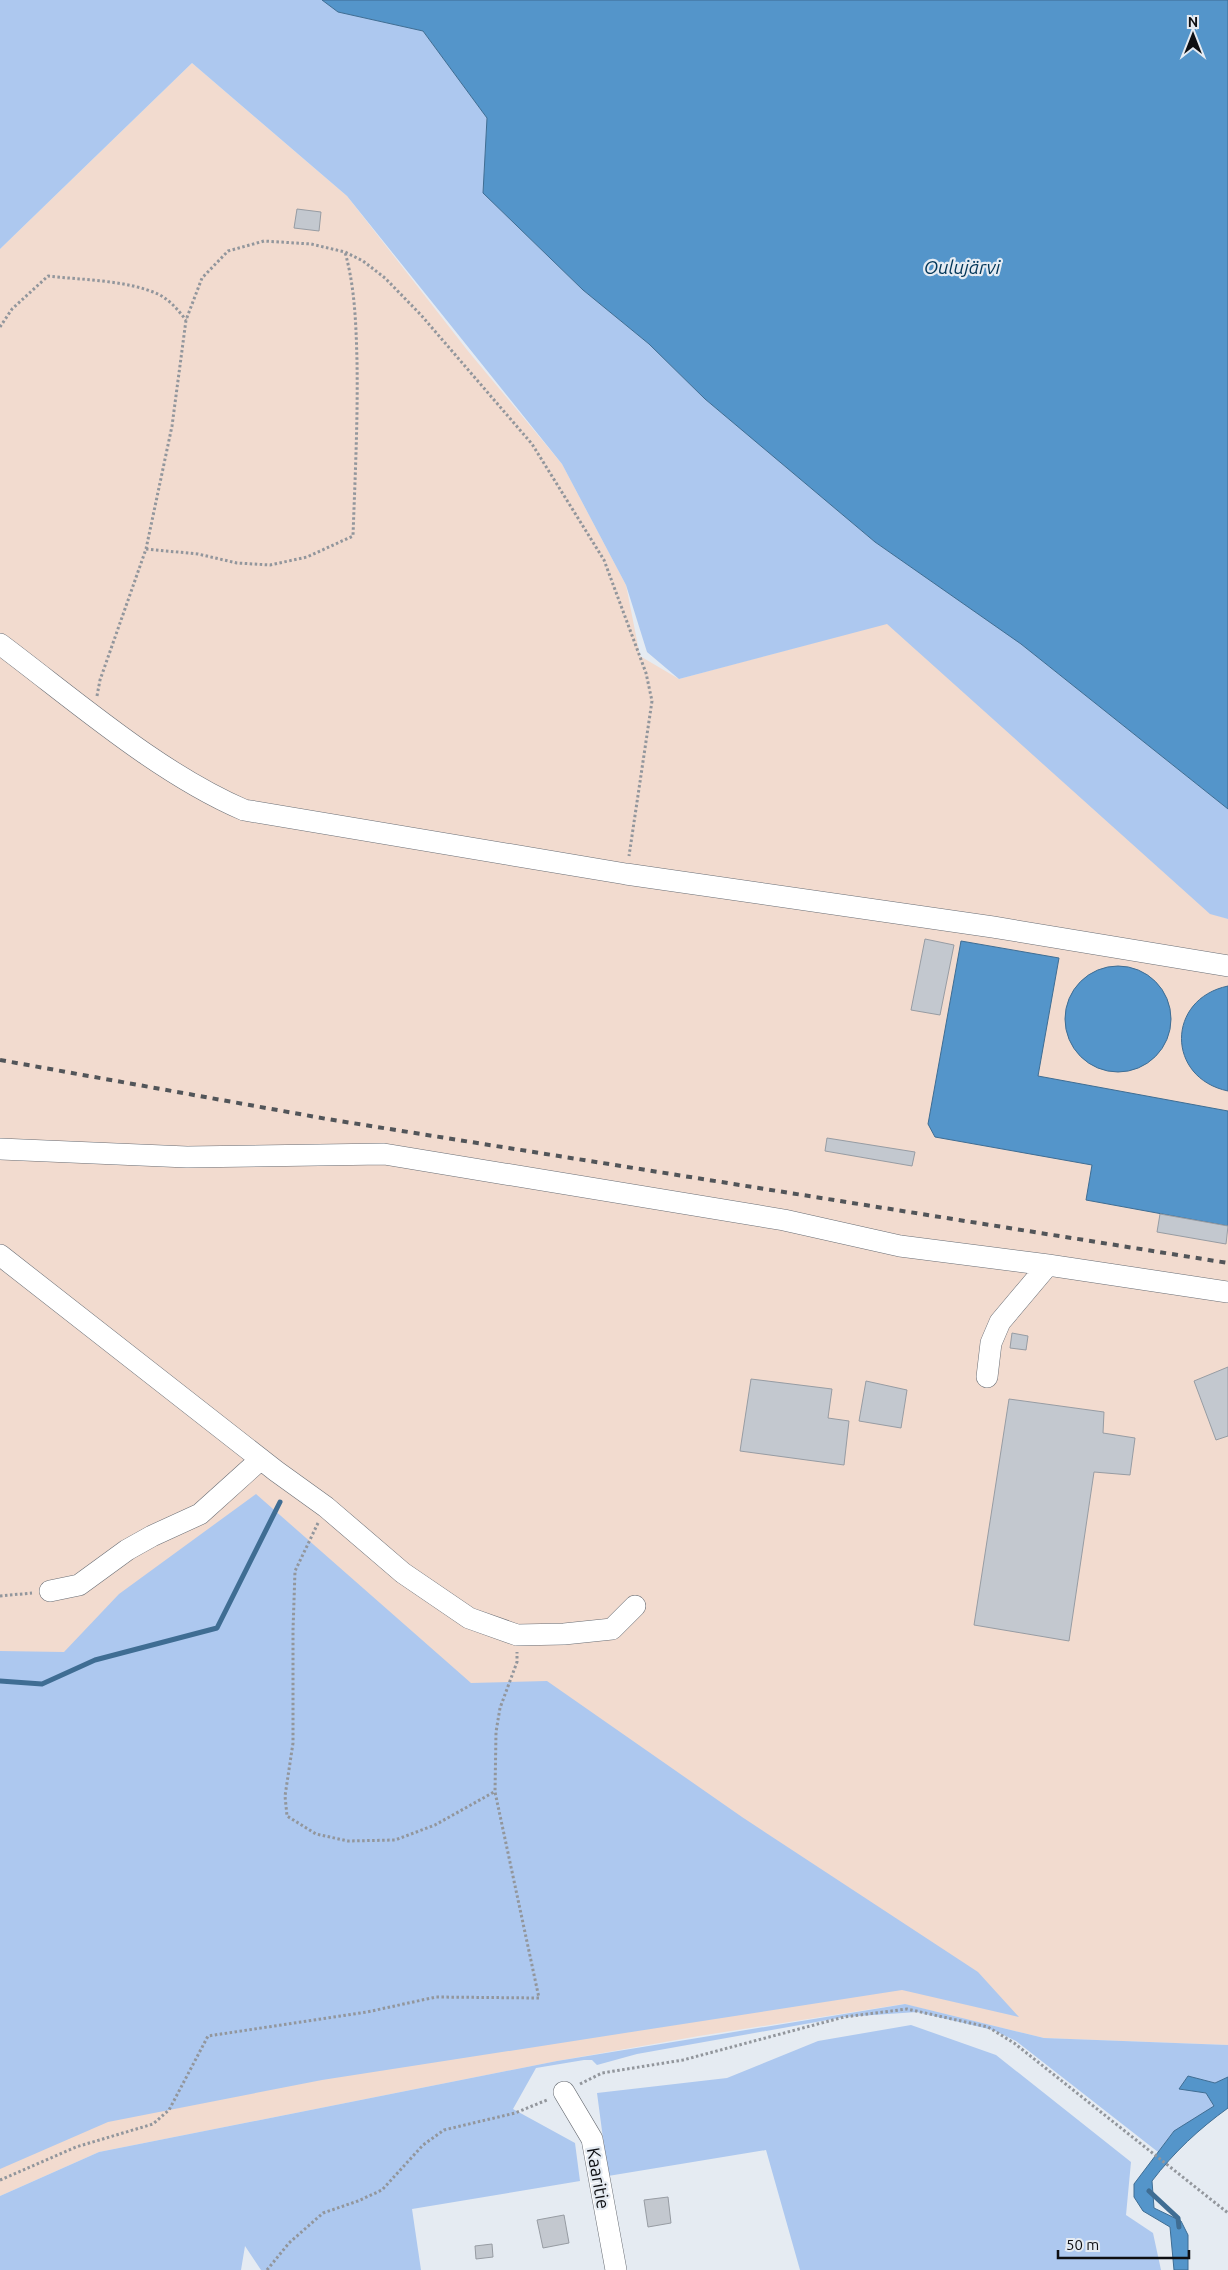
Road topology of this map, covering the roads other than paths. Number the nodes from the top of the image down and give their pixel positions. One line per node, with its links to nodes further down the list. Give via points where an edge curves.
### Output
1 (0, 644): 2 (street, via 137,746 212,796 244,810 626,874 993,927)
2 (1228, 966)
3 (0, 1149): 5 (street, via 187,1157 384,1154 784,1220 900,1246)
4 (0, 1255): 8 (street)
5 (1048, 1265): 6 (street); 7 (street, via 1000,1322 991,1343)
6 (1228, 1292)
7 (987, 1377)
8 (262, 1459): 9 (street, via 200,1514 127,1550 79,1585); 10 (street, via 326,1507 403,1573 469,1618 517,1635 564,1634 612,1629)
9 (50, 1591)
10 (635, 1606)
11 (564, 2092): 12 (street, Kaaritie, via 592,2139)
12 (616, 2270)

